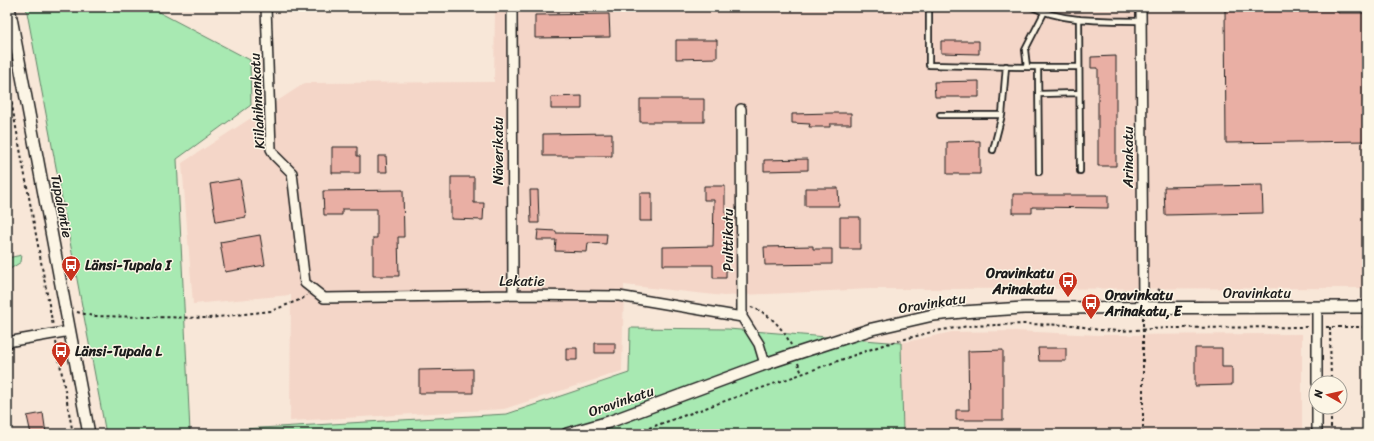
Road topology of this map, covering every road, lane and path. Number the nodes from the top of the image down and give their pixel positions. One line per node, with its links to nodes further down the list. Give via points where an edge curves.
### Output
1 (10, 7): 40 (street, Tupalantie)
2 (266, 7): 23 (street, Kiilahihnankatu, via 271,149 292,173)
3 (512, 7): 27 (street, Näverikatu)
4 (929, 7): 10 (lane, via 929,65)
5 (1032, 7): 7 (lane)
6 (1141, 7): 9 (street, Arinakatu)
7 (1044, 13): 8 (lane); 11 (lane, via 1025,50)
8 (1079, 19): 9 (lane); 13 (lane)
9 (1141, 21): 32 (street, Arinakatu)
10 (1006, 66): 11 (lane); 19 (lane)
11 (1027, 67): 12 (lane)
12 (1038, 67): 13 (lane); 16 (lane)
13 (1080, 67): 15 (lane)
14 (7, 79): 41 (path)
15 (1079, 93): 16 (lane); 21 (lane)
16 (1039, 94): 22 (lane)
17 (741, 109): 30 (street, Pulttikatu)
18 (940, 115): 19 (lane)
19 (1002, 115): 20 (lane)
20 (993, 150)
21 (1080, 171)
22 (1039, 172)
23 (305, 282): 26 (street, Lekatie)
24 (1127, 288): 28 (path)
25 (1158, 289): 29 (path)
26 (314, 290): 27 (street, Lekatie, via 324,298); 34 (path, via 302,299 271,311 209,318 93,316)
27 (513, 295): 35 (street, Lekatie, via 619,296)
28 (1121, 296)
29 (1167, 296)
30 (742, 306): 35 (street, Pulttikatu); 43 (path, via 766,314 784,332)
31 (1367, 307): 33 (street, Oravinkatu)
32 (1143, 308): 33 (street, Oravinkatu); 39 (path); 43 (street, Oravinkatu, via 1024,308 962,312 872,329)
33 (1317, 308): 36 (street)
34 (77, 312)
35 (742, 317): 44 (street, via 759,344)
36 (1317, 327): 37 (path); 39 (path); 46 (street)
37 (1330, 327): 38 (path); 47 (path)
38 (1367, 327)
39 (1143, 329): 45 (path, via 1121,331 1099,330 1073,324 1024,324 935,330 883,344); 54 (path)
40 (70, 331): 41 (street); 51 (street, Tupalantie)
41 (54, 334): 42 (street); 50 (path)
42 (7, 342)
43 (795, 354): 44 (street, Oravinkatu); 45 (path)
44 (765, 364): 52 (street, Oravinkatu, via 609,422)
45 (802, 374): 53 (path)
46 (1317, 375)
47 (1331, 375)
48 (1317, 415): 55 (street)
49 (1331, 415): 56 (path)
50 (73, 434)
51 (89, 434)
52 (567, 434)
53 (632, 434)
54 (1143, 434)
55 (1317, 434)
56 (1331, 434)

